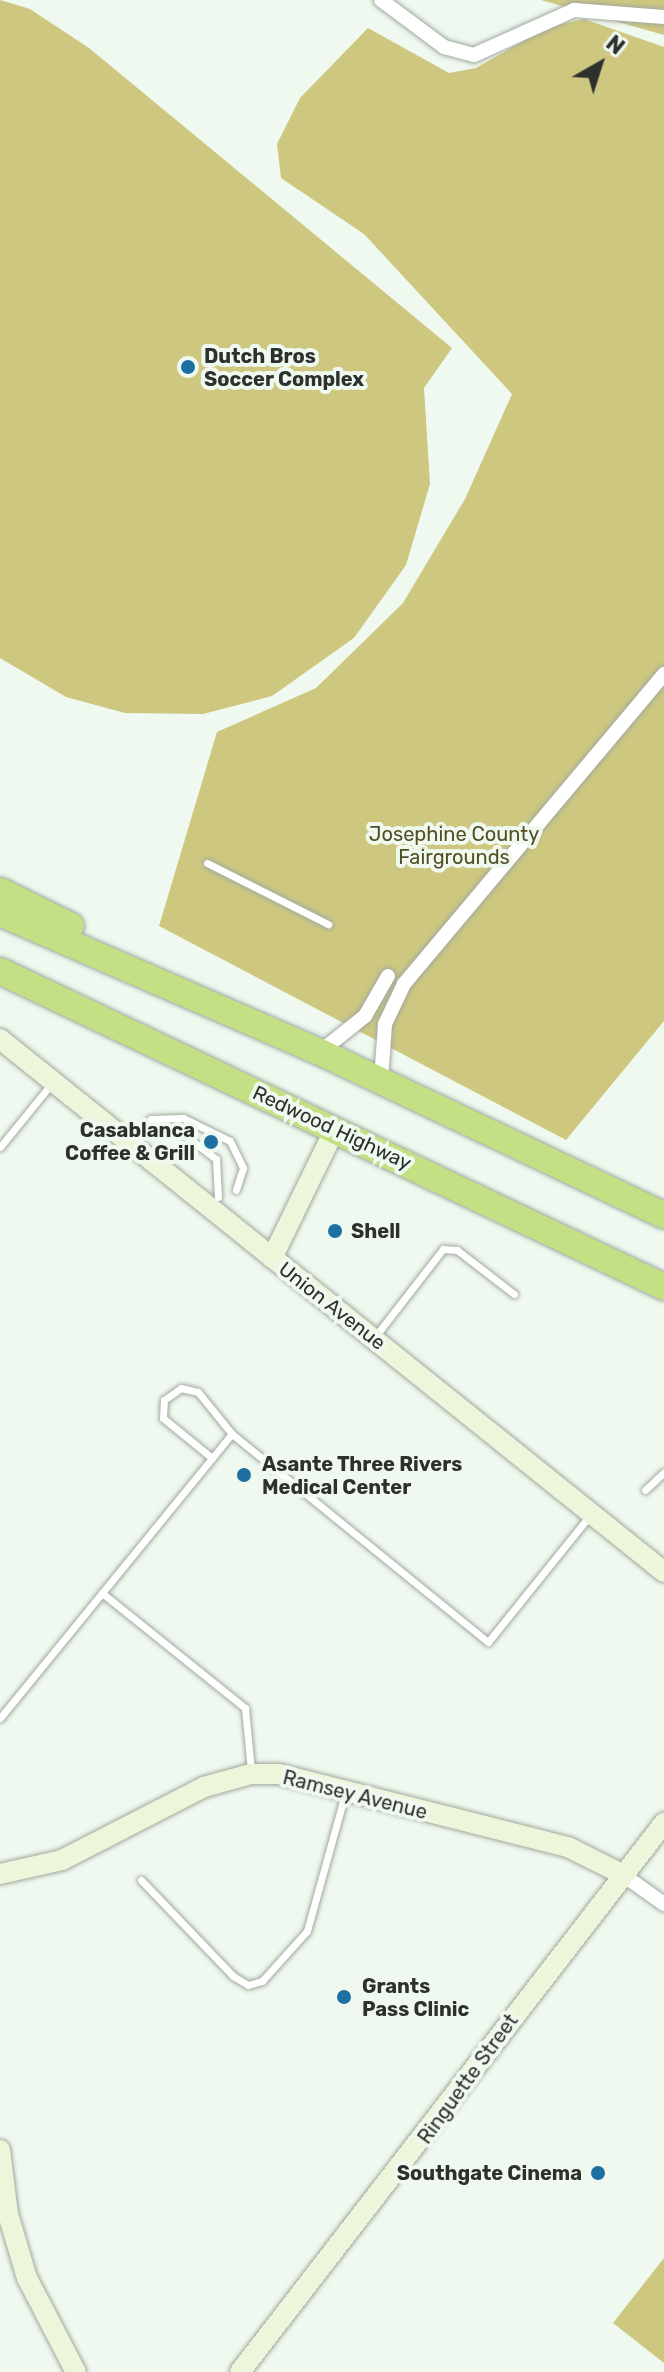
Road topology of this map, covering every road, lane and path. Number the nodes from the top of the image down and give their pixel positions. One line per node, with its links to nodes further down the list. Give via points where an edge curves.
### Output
1 (381, 0): 2 (street, via 444,47 474,55 574,10)
2 (664, 17)
3 (664, 674): 13 (street, via 404,984 385,1024)
4 (207, 863): 7 (lane)
5 (0, 891): 10 (highway)
6 (0, 913): 10 (highway)
7 (328, 924)
8 (0, 971): 15 (highway, Redwood Highway)
9 (388, 976): 12 (street, via 365,1016)
10 (196, 996): 12 (highway)
11 (0, 1039): 14 (street, Union Avenue)
12 (320, 1052): 13 (highway)
13 (381, 1080): 19 (highway)
14 (53, 1081): 16 (lane); 20 (street, Union Avenue)
15 (335, 1129): 20 (street); 21 (highway, Redwood Highway)
16 (0, 1147)
17 (236, 1190): 18 (lane, via 243,1168 230,1141 183,1118 151,1119 143,1127 175,1128 216,1159)
18 (218, 1197)
19 (664, 1215)
20 (272, 1258): 23 (street, Union Avenue)
21 (664, 1287)
22 (514, 1294): 23 (lane, via 457,1250 443,1249)
23 (373, 1338): 28 (street, Union Avenue)
24 (232, 1434): 25 (lane); 25 (lane, via 198,1392 181,1388 164,1400 163,1418); 28 (lane, via 488,1642)
25 (212, 1458): 30 (lane)
26 (664, 1472): 27 (lane)
27 (645, 1490)
28 (592, 1512): 29 (street, Union Avenue)
29 (664, 1572)
30 (102, 1593): 31 (lane); 32 (lane, via 245,1708)
31 (0, 1718)
32 (251, 1774): 33 (street, Ramsey Avenue); 35 (street, Ramsey Avenue, via 204,1787 62,1860)
33 (346, 1792): 36 (street, Ramsey Avenue, via 568,1847); 37 (lane, via 307,1931 262,1981 248,1985 233,1976)
34 (664, 1823): 36 (street, Ringuette Street)
35 (0, 1874)
36 (622, 1874): 38 (street, Ramsey Avenue); 41 (street, Ringuette Street, via 402,2170)
37 (141, 1880)
38 (664, 1904)
39 (0, 2150): 40 (street, via 27,2278)
40 (76, 2372)
41 (240, 2372)

